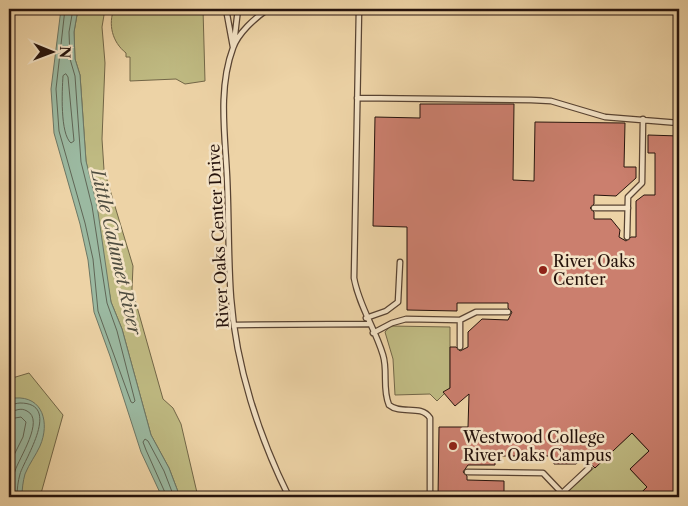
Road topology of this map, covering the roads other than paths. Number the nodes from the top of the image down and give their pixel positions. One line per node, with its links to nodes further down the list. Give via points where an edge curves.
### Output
1 (226, 9): 5 (lane)
2 (238, 9): 5 (lane)
3 (268, 9): 5 (lane, River Oaks Center Drive, via 247,28)
4 (359, 9): 6 (lane)
5 (233, 47): 17 (lane, River Oaks Center Drive, via 225,90 225,113)
6 (357, 98): 7 (lane, via 551,101 605,117); 14 (lane, via 354,278)
7 (643, 119): 8 (lane); 10 (lane, via 642,183 628,197)
8 (679, 123)
9 (594, 208): 10 (lane)
10 (628, 208): 11 (lane)
11 (627, 237)
12 (400, 262): 14 (lane, via 398,302 386,311)
13 (508, 312): 15 (lane, via 476,312)
14 (366, 318): 16 (lane)
15 (460, 320): 18 (lane, via 406,319); 19 (lane)
16 (369, 324): 17 (lane); 18 (lane)
17 (234, 325): 23 (lane, River Oaks Center Drive, via 262,434)
18 (373, 333): 24 (lane, via 383,357 389,405 400,411 424,412 430,418)
19 (460, 347)
20 (589, 468): 22 (lane)
21 (468, 472): 22 (lane, via 543,473)
22 (560, 495)
23 (289, 497)
24 (430, 497)

